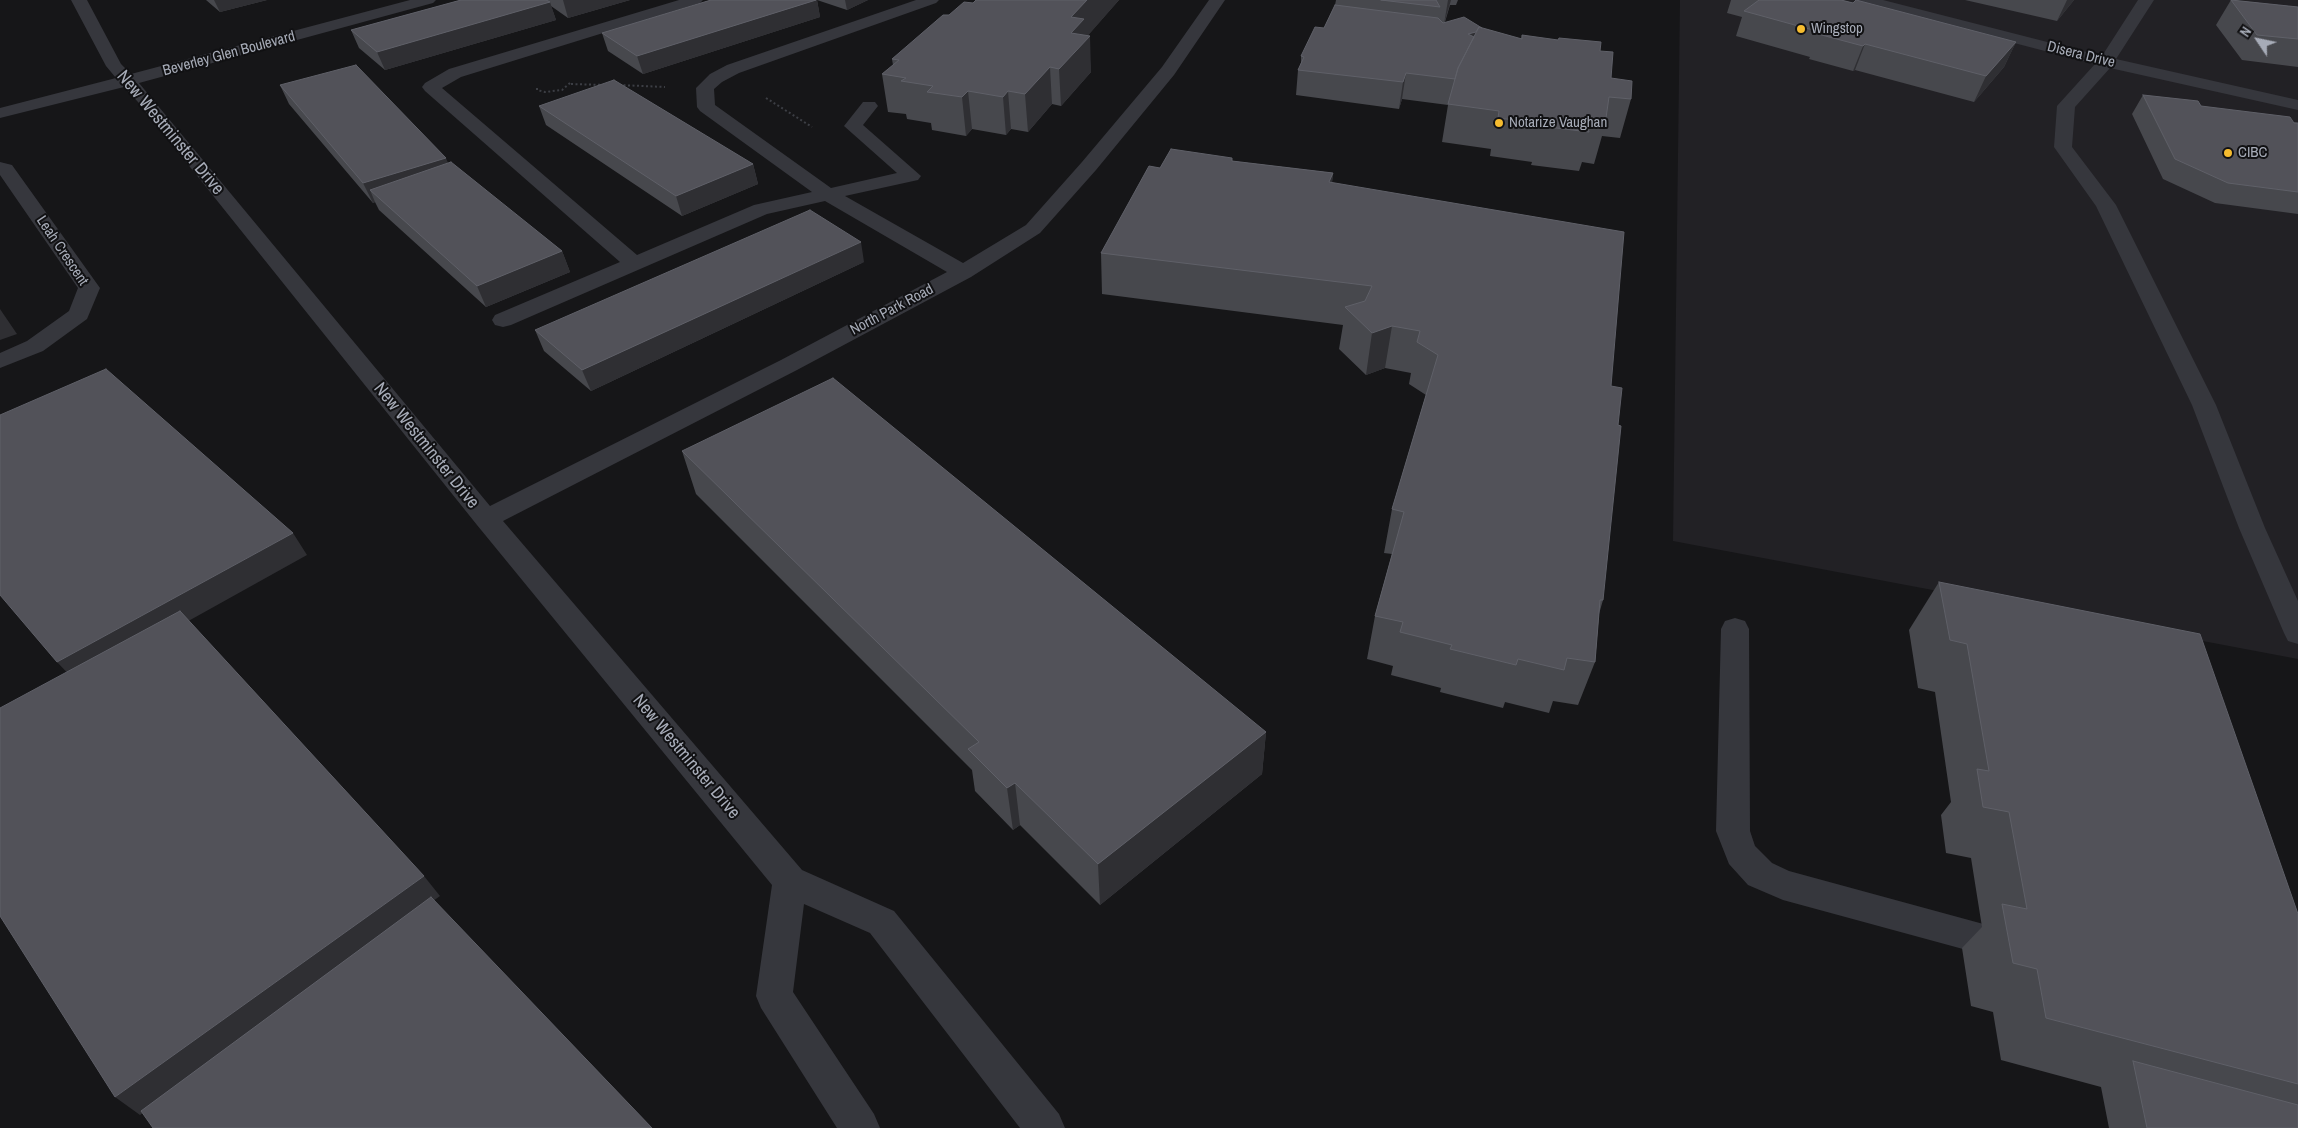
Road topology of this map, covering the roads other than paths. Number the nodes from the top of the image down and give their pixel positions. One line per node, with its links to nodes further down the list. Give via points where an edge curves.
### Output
1 (79, 0): 11 (street, New Westminster Drive)
2 (368, 0): 9 (street)
3 (428, 0): 11 (street, Beverley Glen Boulevard)
4 (694, 0): 18 (street, via 455,73 431,87)
5 (931, 0): 17 (street, via 733,70 705,88 706,107)
6 (1217, 0): 19 (street, North Park Road, via 1168,71 1033,229)
7 (1865, 0): 10 (street, Disera Drive)
8 (2146, 0): 10 (street)
9 (341, 7)
10 (2106, 62): 13 (street, Disera Drive); 24 (street, via 2066,106 2063,147 2106,205 2204,405)
11 (125, 70): 12 (street, Beverley Glen Boulevard); 15 (street, Beverley Glen Boulevard); 22 (street, New Westminster Drive)
12 (0, 97)
13 (2298, 104)
14 (869, 106): 17 (street, via 853,126 911,176)
15 (0, 113)
16 (0, 168): 21 (street, Leah Crescent, via 5,169 15,182 89,288 79,314 35,346)
17 (827, 194): 18 (street, via 761,209); 19 (street)
18 (634, 263): 20 (street)
19 (962, 272): 22 (street, North Park Road, via 789,365)
20 (503, 320)
21 (0, 361)
22 (486, 519): 25 (street, New Westminster Drive)
23 (1734, 629): 26 (street, via 1733,831 1741,854 1760,874 1783,885)
24 (2298, 634)
25 (790, 881): 27 (street, via 774,996); 28 (street, New Westminster Drive, via 882,922)
26 (1984, 939)
27 (860, 1128)
28 (1045, 1128)

